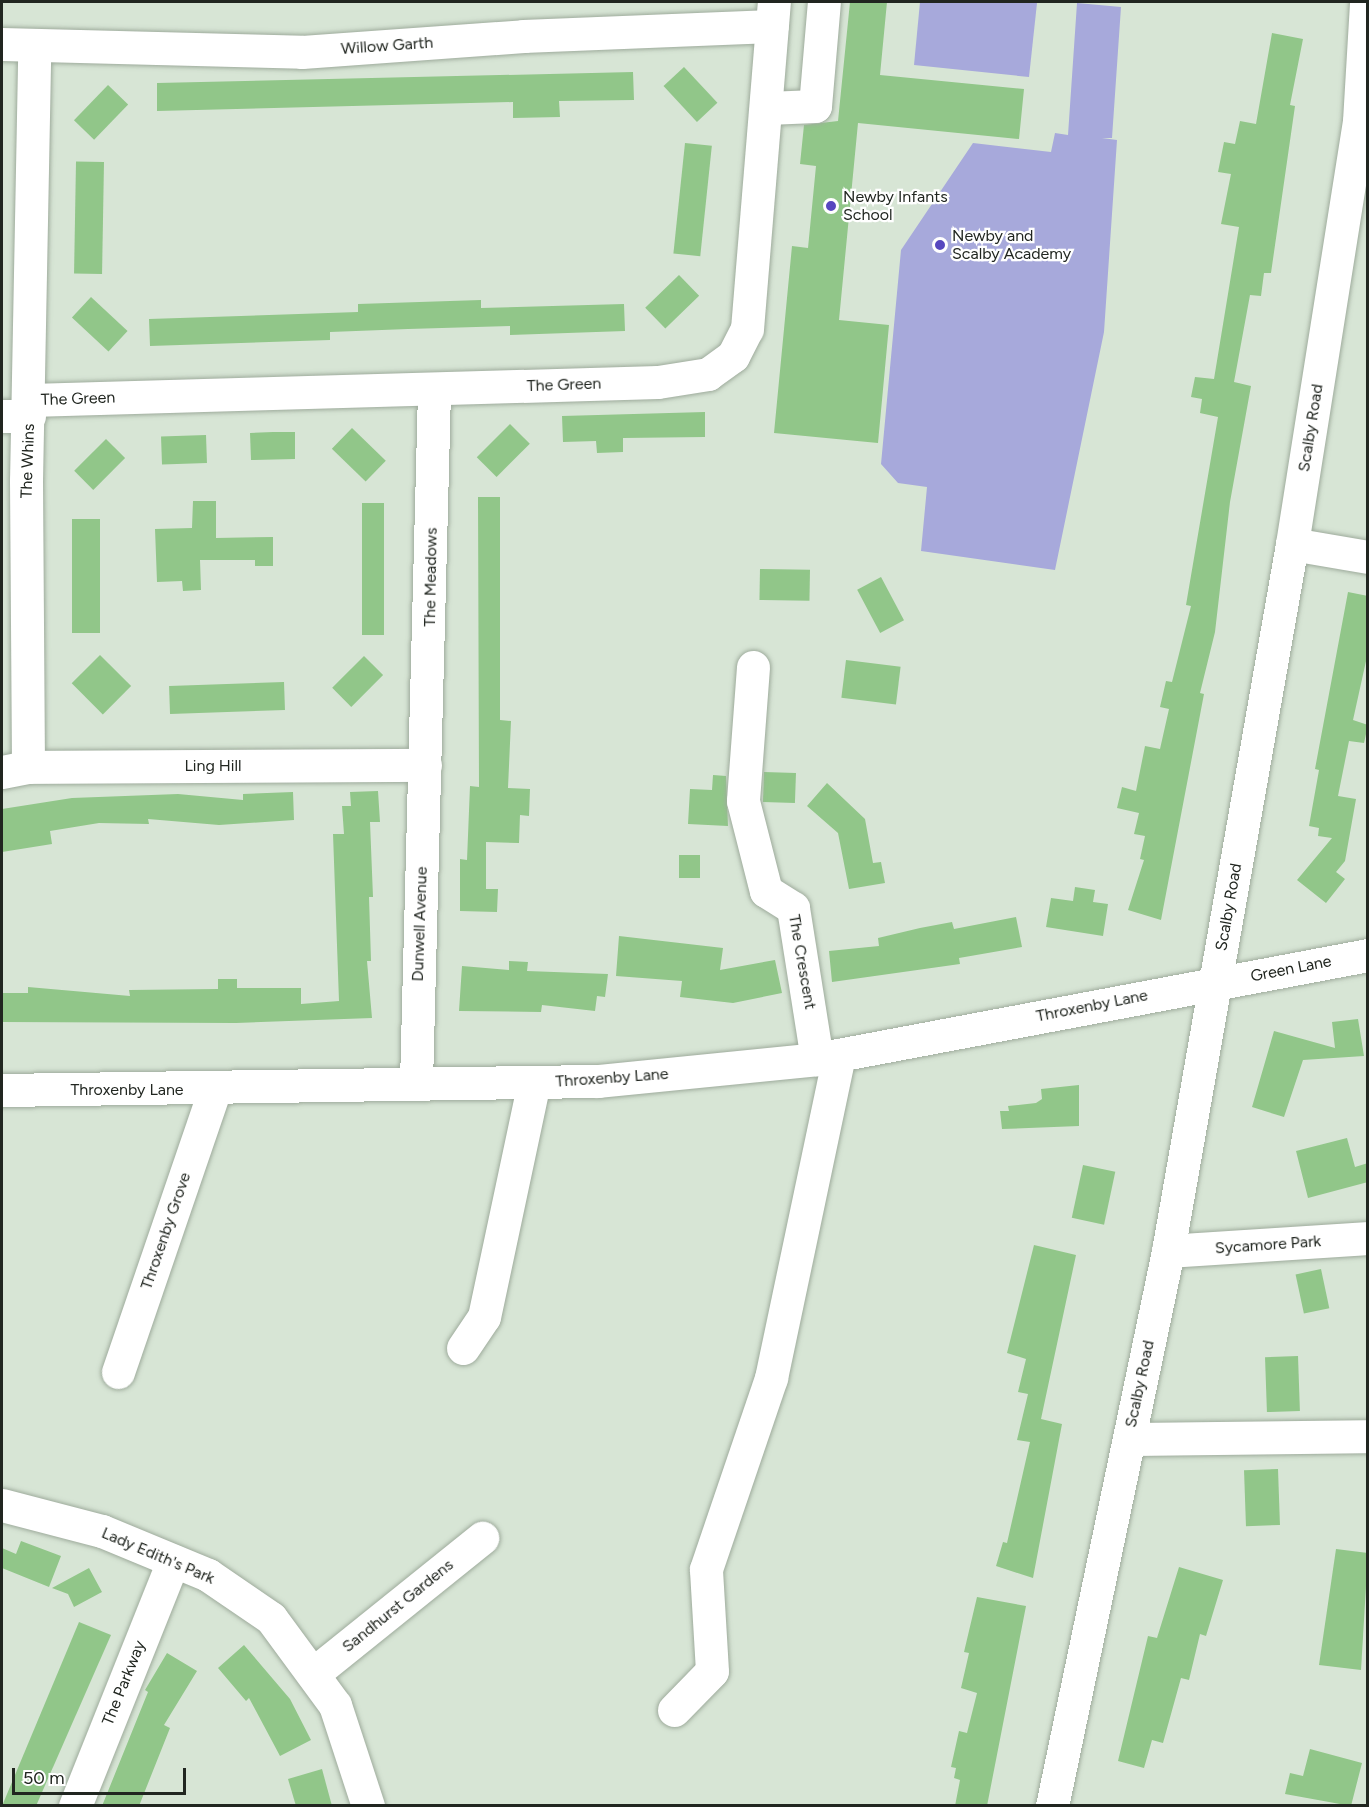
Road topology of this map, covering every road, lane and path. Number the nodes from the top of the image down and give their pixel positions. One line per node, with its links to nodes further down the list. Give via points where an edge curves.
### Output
1 (824, 2): 6 (main road, via 815,106)
2 (1366, 2): 7 (main road, Scalby Road)
3 (773, 14): 5 (main road, Willow Garth, via 302,52); 6 (main road, The Green)
4 (2, 44): 5 (main road, Willow Garth)
5 (34, 48): 9 (main road, The Whins)
6 (767, 108): 8 (main road, The Green, via 747,329 733,356 708,374 658,382)
7 (1364, 122): 10 (main road, Scalby Road)
8 (434, 389): 9 (main road, The Green); 13 (main road, The Meadows)
9 (20, 410): 14 (main road, The Whins)
10 (1292, 544): 11 (main road); 16 (main road, Scalby Road)
11 (1368, 556)
12 (753, 667): 17 (main road, The Crescent, via 743,801 766,891 793,908)
13 (424, 765): 14 (main road, Ling Hill); 19 (main road, Dunwell Avenue)
14 (15, 769)
15 (1368, 955): 16 (main road, Green Lane)
16 (1215, 982): 17 (main road, Throxenby Lane); 23 (main road, Scalby Road)
17 (828, 1057): 18 (main road, Throxenby Lane, via 598,1082); 32 (main road, via 771,1378 706,1569 712,1671)
18 (534, 1082): 19 (main road, Throxenby Lane); 24 (main road, via 484,1317)
19 (416, 1083): 20 (main road, Throxenby Lane)
20 (215, 1089): 21 (main road, Throxenby Lane); 25 (main road, Throxenby Grove)
21 (2, 1090)
22 (1368, 1238): 23 (main road, Sycamore Park)
23 (1168, 1251): 27 (main road, Scalby Road)
24 (463, 1348)
25 (118, 1372)
26 (1368, 1436): 27 (main road)
27 (1129, 1439): 35 (main road, Scalby Road)
28 (2, 1505): 30 (main road, Lady Edith's Park, via 102,1531)
29 (482, 1538): 31 (main road, Sandhurst Gardens)
30 (173, 1561): 31 (main road, Lady Edith's Park, via 208,1575 271,1617); 33 (main road, The Parkway)
31 (314, 1673): 34 (main road, Lady Edith's Park, via 347,1731)
32 (674, 1710)
33 (75, 1806)
34 (368, 1806)
35 (1052, 1806)

